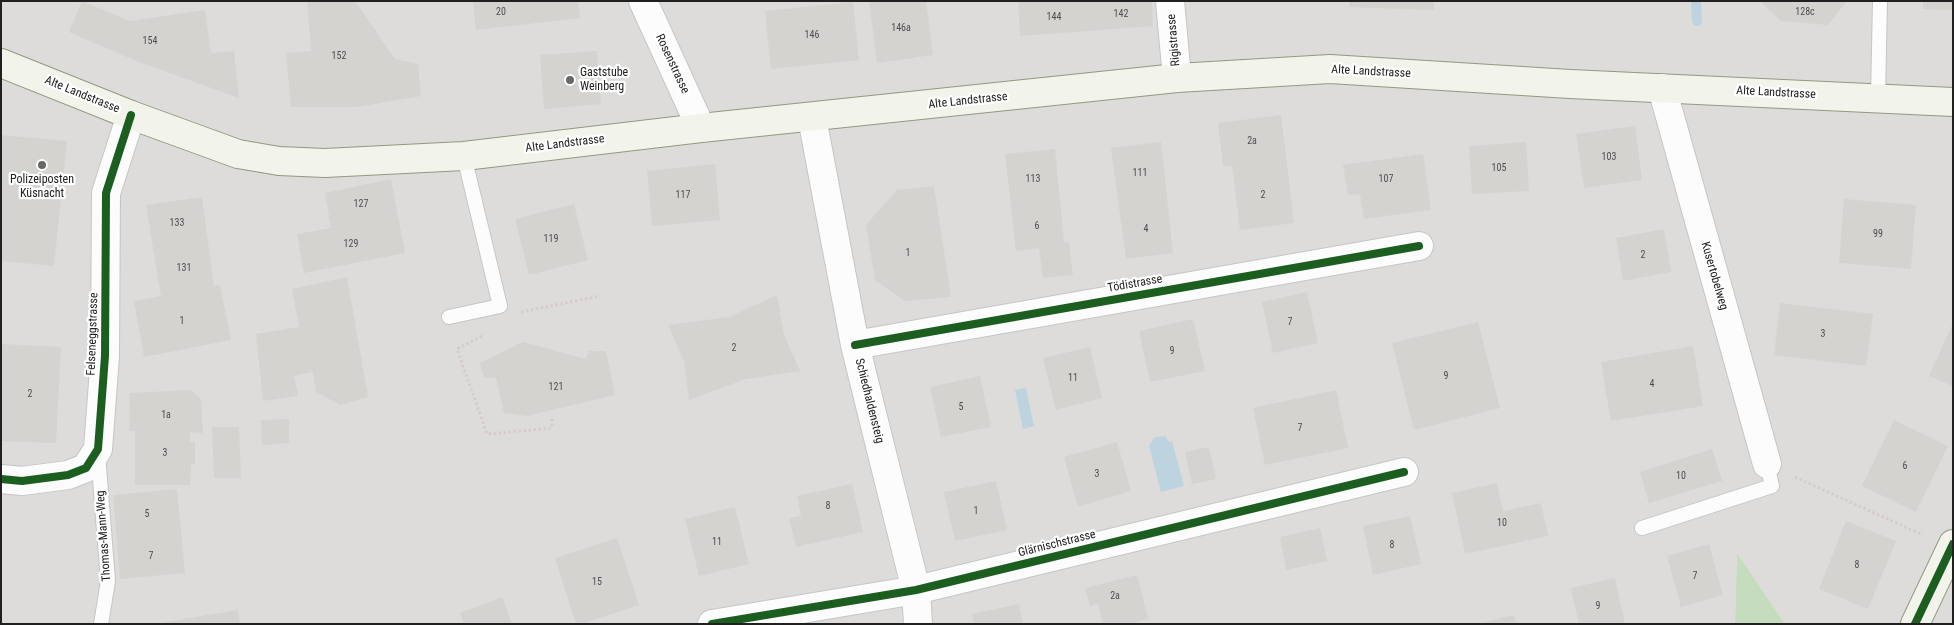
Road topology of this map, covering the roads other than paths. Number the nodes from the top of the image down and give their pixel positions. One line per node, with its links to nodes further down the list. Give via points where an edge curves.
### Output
1 (643, 1): 11 (street, Rosenstrasse)
2 (1170, 1): 5 (street, Rigistrasse)
3 (1880, 1): 7 (lane)
4 (1, 63): 9 (main road, Alte Landstrasse)
5 (1177, 78): 6 (main road, Alte Landstrasse, via 1330,69); 10 (main road, Alte Landstrasse)
6 (1662, 88): 7 (main road, Alte Landstrasse); 17 (street, Kusertobelweg)
7 (1878, 98): 8 (main road, Alte Landstrasse)
8 (1953, 102)
9 (131, 114): 12 (main road, Alte Landstrasse, via 221,148 267,160 325,163); 16 (street, Felseneggstrasse, via 106,193 105,356)
10 (812, 118): 11 (main road, Alte Landstrasse); 15 (street, Schiedhaldensteig)
11 (701, 128): 12 (main road, Alte Landstrasse)
12 (464, 156): 14 (lane, via 500,306)
13 (1419, 246): 15 (street, Tödistrasse)
14 (450, 317)
15 (855, 345): 22 (street, Schiedhaldensteig)
16 (98, 449): 19 (street, via 86,468 68,474 22,481); 23 (lane, Thomas-Mann-Weg, via 108,582)
17 (1767, 464): 20 (lane, via 1772,486)
18 (1404, 472): 22 (street, Glärnischstrasse)
19 (1, 479)
20 (1642, 528)
21 (1952, 546): 26 (main road)
22 (916, 590): 24 (street, Glärnischstrasse); 25 (street, Schiedhaldensteig)
23 (101, 624)
24 (712, 624)
25 (918, 624)
26 (1915, 624)

